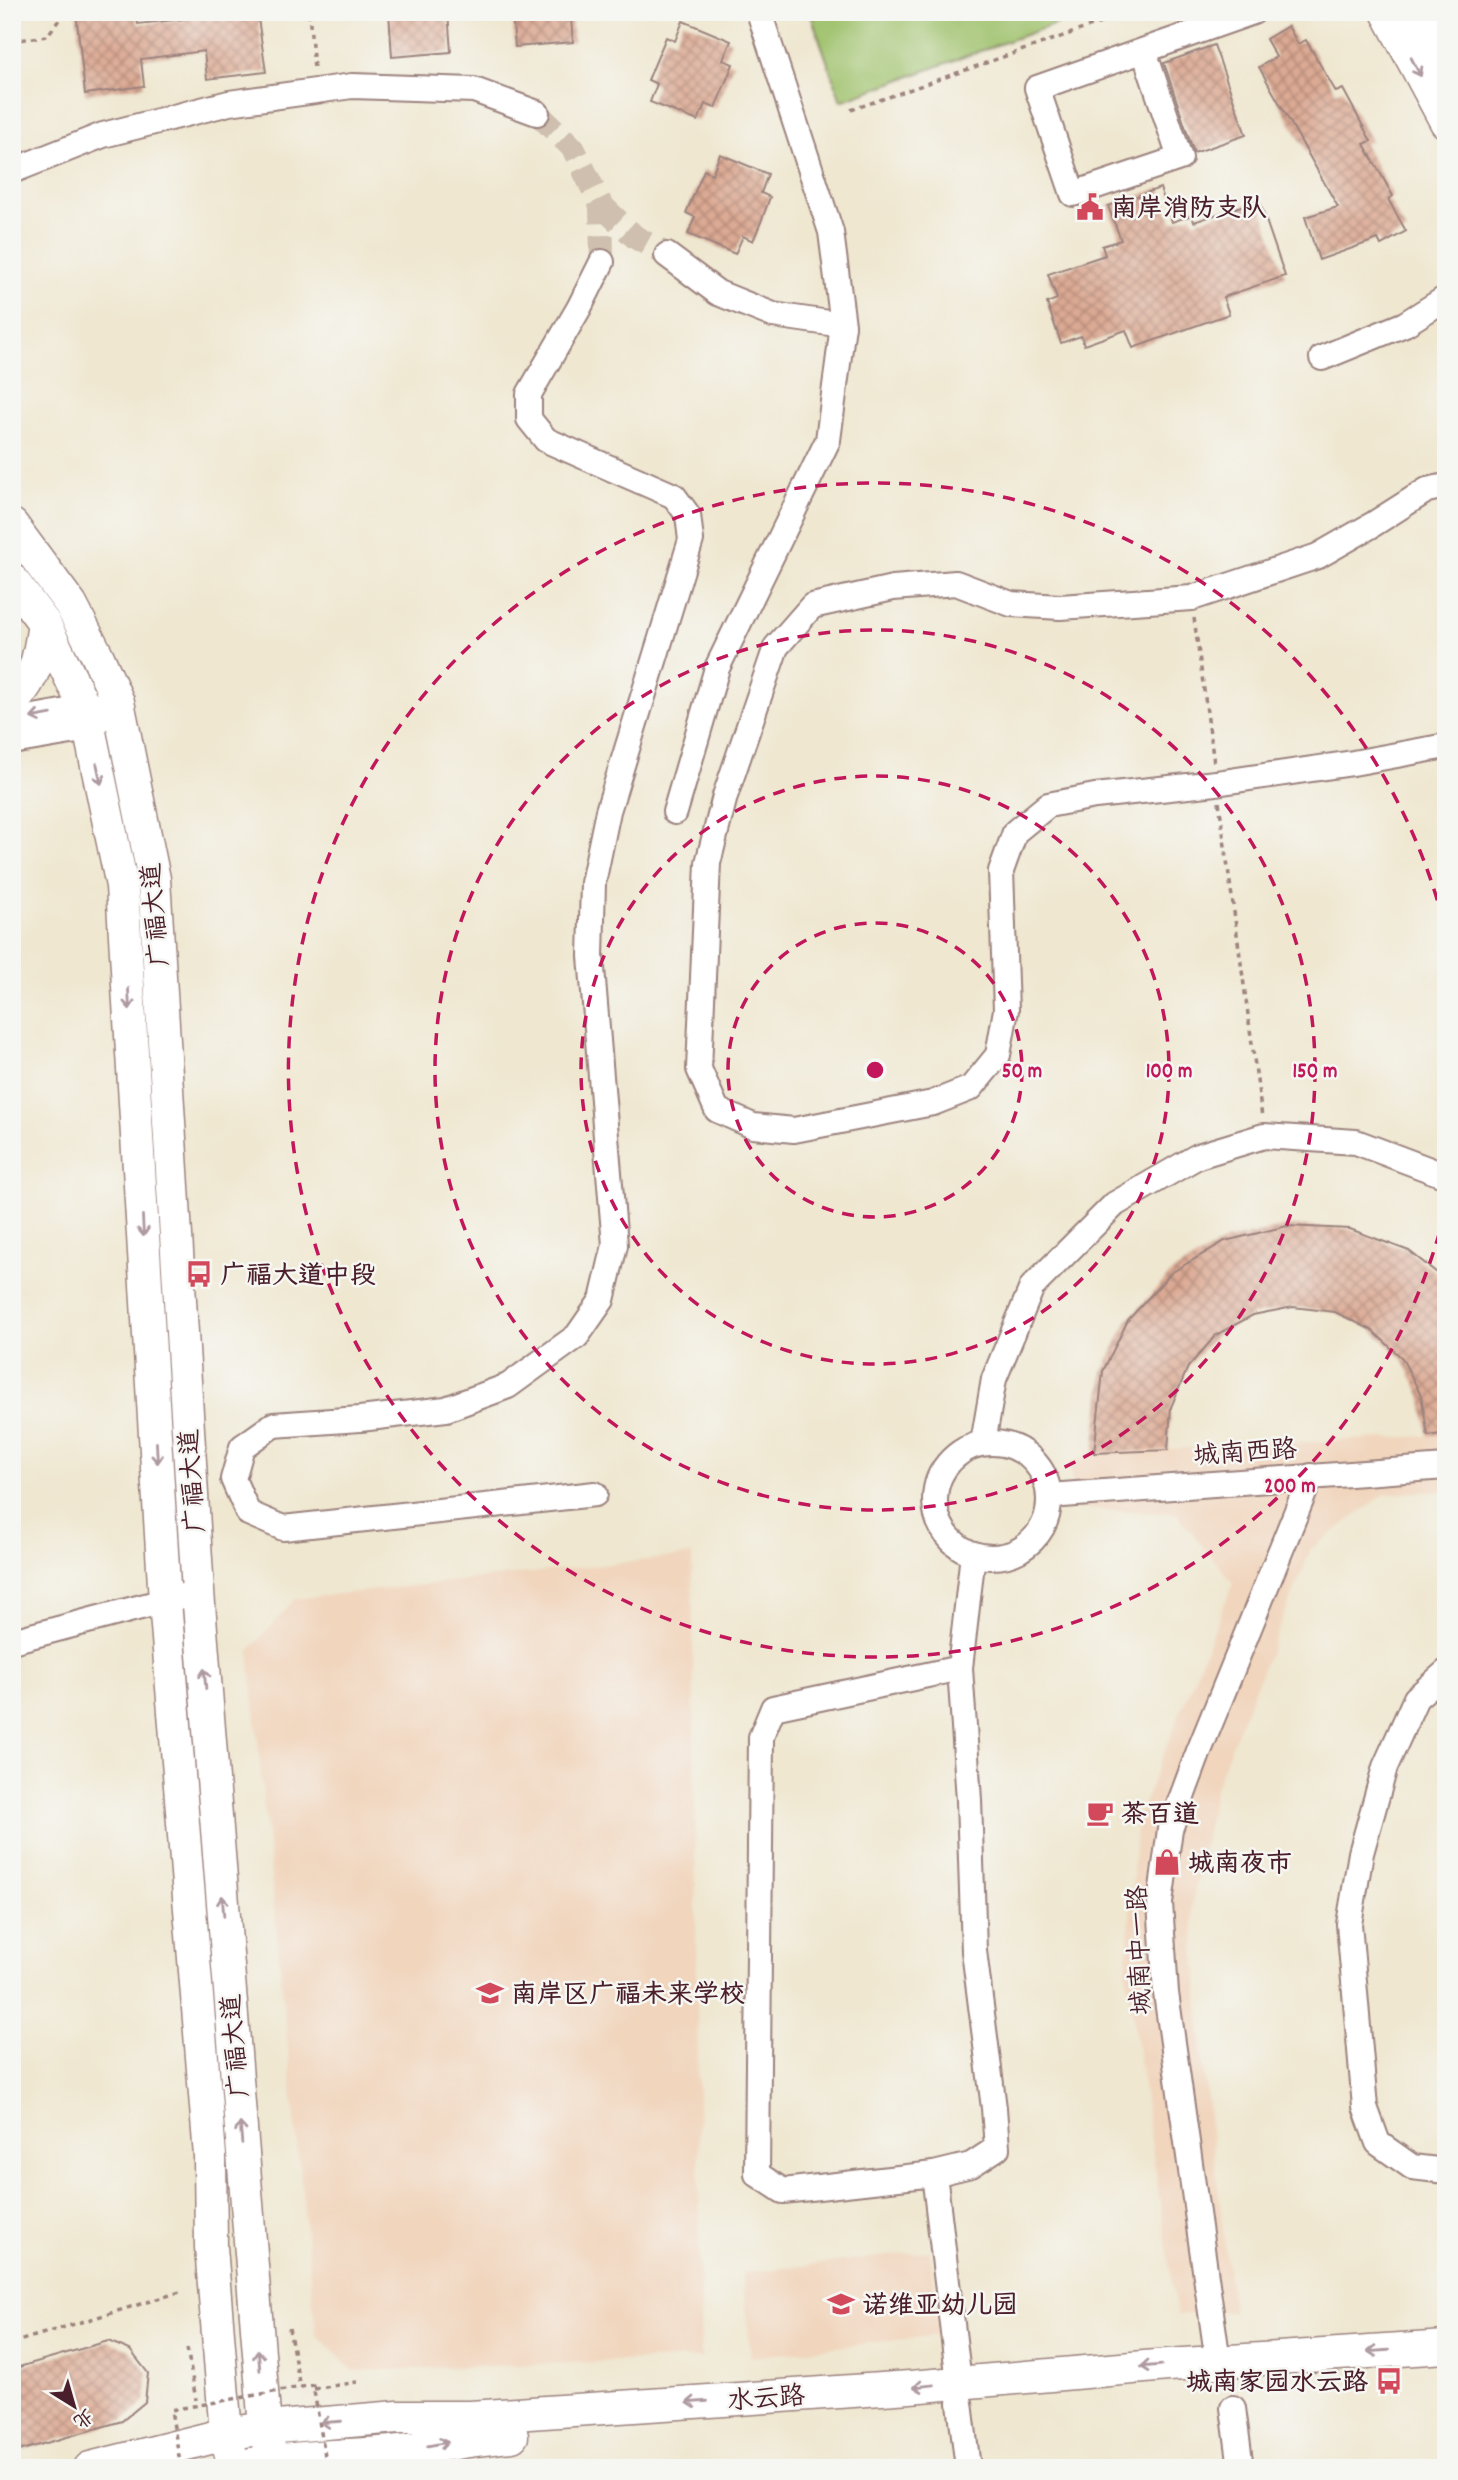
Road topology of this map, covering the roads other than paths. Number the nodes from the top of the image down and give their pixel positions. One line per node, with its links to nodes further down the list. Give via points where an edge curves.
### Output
1 (759, 12): 13 (street, via 831,232)
2 (1253, 12): 5 (street)
3 (1387, 12): 8 (main road, one-way to 8)
4 (1416, 12): 6 (main road)
5 (1144, 51): 5 (street, via 1037,88 1073,194 1180,158)
6 (1446, 66)
7 (537, 113): 9 (street, via 474,90 352,86 229,103 103,135)
8 (1446, 121)
9 (12, 171)
10 (667, 255): 13 (street, via 718,293 762,311)
11 (602, 262): 30 (street, via 529,394 528,419 545,440 674,496 688,515 691,540 608,811 593,883 591,956 615,1245 601,1300 577,1336 508,1386 446,1409 273,1425 242,1447 233,1479 248,1513 283,1528)
12 (1446, 298): 14 (street, via 1405,324)
13 (843, 325): 25 (street, via 828,440 717,668)
14 (1322, 358)
15 (1446, 486): 24 (street, via 1427,490 1318,556 1192,598 1060,607 1011,604 956,583 893,588 812,607 776,647 725,796 708,863 699,1069 717,1110 753,1126 794,1130 933,1103 971,1088 998,1055 1006,1010 1000,871 1015,832 1048,805)
16 (12, 525): 19 (main road, 广福大道, via 71,605)
17 (12, 580): 18 (main road, 广福大道)
18 (44, 623): 20 (main road, via 39,659 28,685); 21 (main road, 广福大道)
19 (118, 702): 21 (street); 33 (main road, 广福大道, via 154,879)
20 (12, 703)
21 (87, 718): 22 (street, one-way to 22); 23 (street); 34 (main road, 广福大道, one-way to 34, via 122,886)
22 (12, 721)
23 (12, 742)
24 (1446, 746)
25 (675, 812)
26 (1446, 1176): 27 (street, via 1356,1142 1265,1136 1198,1156 1115,1204 1032,1287 994,1379)
27 (983, 1443): 31 (street, via 1002,1443 1035,1462); 32 (street, via 949,1461 934,1496 944,1532 957,1546)
28 (1446, 1467): 29 (street, 城南西路)
29 (1311, 1476): 31 (street, 城南西路); 41 (street, 城南中一路, via 1170,1829 1160,1903 1166,1993)
30 (595, 1494)
31 (1049, 1496): 32 (street, via 1040,1531 1027,1545 1010,1554)
32 (974, 1554): 36 (street)
33 (198, 1592): 34 (street); 45 (main road, 广福大道, one-way to 33)
34 (165, 1601): 35 (street); 46 (main road, 广福大道, via 210,2156 211,2247)
35 (12, 1641)
36 (960, 1668): 39 (street, via 974,1951 996,2148 971,2165); 39 (street, via 773,1707 761,1737 757,2174 783,2191)
37 (1446, 1672): 38 (street, via 1416,1698 1385,1768 1361,1853 1349,1924 1366,2107 1378,2143 1412,2167)
38 (1446, 2171)
39 (934, 2174): 43 (street)
40 (1446, 2347): 41 (main road, 水云路, one-way to 41)
41 (1218, 2362): 43 (main road, 水云路, one-way to 43)
42 (1446, 2368): 43 (main road, 水云路, via 1171,2386)
43 (960, 2393): 45 (main road, 水云路, one-way to 45, via 910,2388); 47 (main road, 水云路, one-way to 43, via 470,2439); 50 (street)
44 (1233, 2409): 51 (street)
45 (265, 2428): 46 (main road, 水云路); 47 (main road, 广福大道)
46 (226, 2434): 48 (main road, 水云路); 49 (main road, 广福大道)
47 (273, 2464): 49 (main road, 水云路)
48 (90, 2468)
49 (233, 2468)
50 (968, 2468)
51 (1241, 2468)

